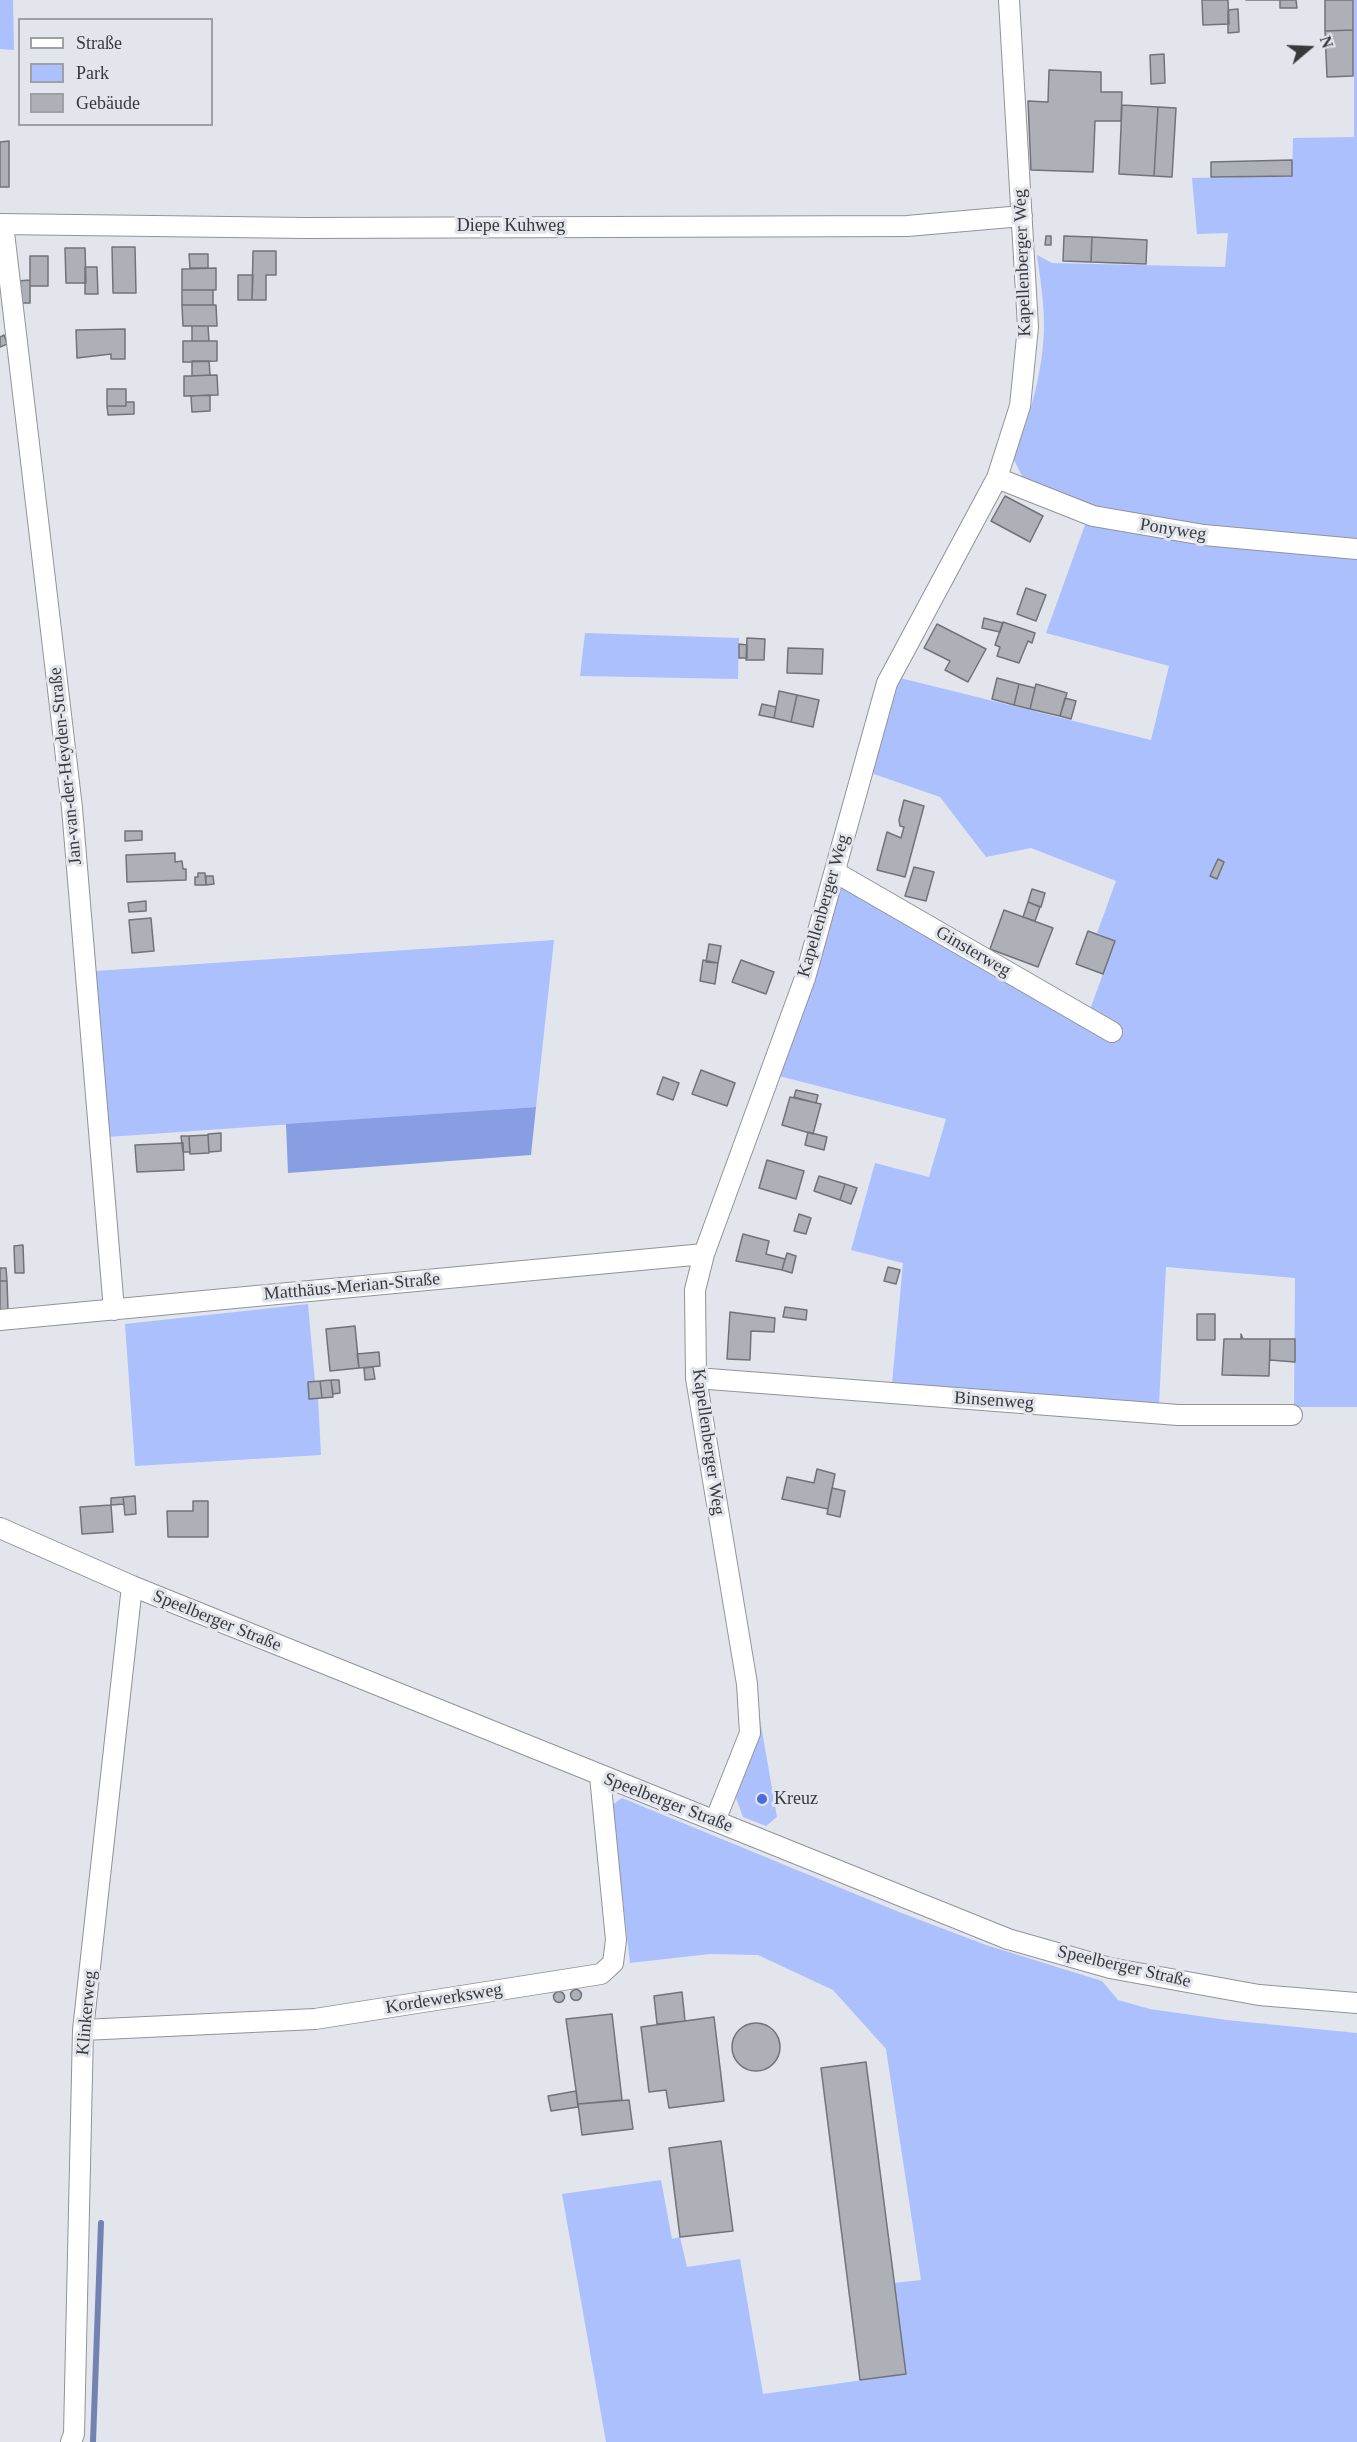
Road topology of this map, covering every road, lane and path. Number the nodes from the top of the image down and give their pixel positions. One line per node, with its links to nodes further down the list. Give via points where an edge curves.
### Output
1 (1009, 0): 2 (street, Kapellenberger Weg)
2 (1022, 216): 3 (street, Diepe Kuhweg, via 907,226 305,228); 5 (street, Kapellenberger Weg, via 1028,327 1020,406)
3 (1, 224): 4 (street, Jan-van-der-Heyden-Straße)
4 (5, 296): 10 (street, Jan-van-der-Heyden-Straße, via 72,808)
5 (996, 478): 6 (street, Ponyweg, via 1093,516 1204,535); 7 (street, Kapellenberger Weg, via 887,682)
6 (1357, 549)
7 (835, 872): 8 (street, Ginsterweg); 9 (street, Kapellenberger Weg, via 805,978)
8 (1112, 1032)
9 (704, 1254): 10 (street, Matthäus-Merian-Straße); 12 (street, Kapellenberger Weg, via 695,1290)
10 (114, 1310): 11 (street, Matthäus-Merian-Straße)
11 (0, 1320)
12 (696, 1378): 13 (street, Binsenweg, via 1178,1415); 17 (street, Kapellenberger Weg, via 747,1684 750,1733)
13 (1292, 1415)
14 (0, 1528): 15 (street, Speelberger Straße)
15 (132, 1586): 16 (street, Speelberger Straße); 19 (street, Klinkerweg)
16 (600, 1776): 17 (street, Speelberger Straße); 19 (street, Kordewerksweg, via 616,1940 613,1963 601,1974 315,2019)
17 (715, 1821): 18 (street, Speelberger Straße, via 1008,1939 1099,1965 1259,1995)
18 (1357, 2002)
19 (83, 2030): 20 (street, Klinkerweg)
20 (71, 2442)

